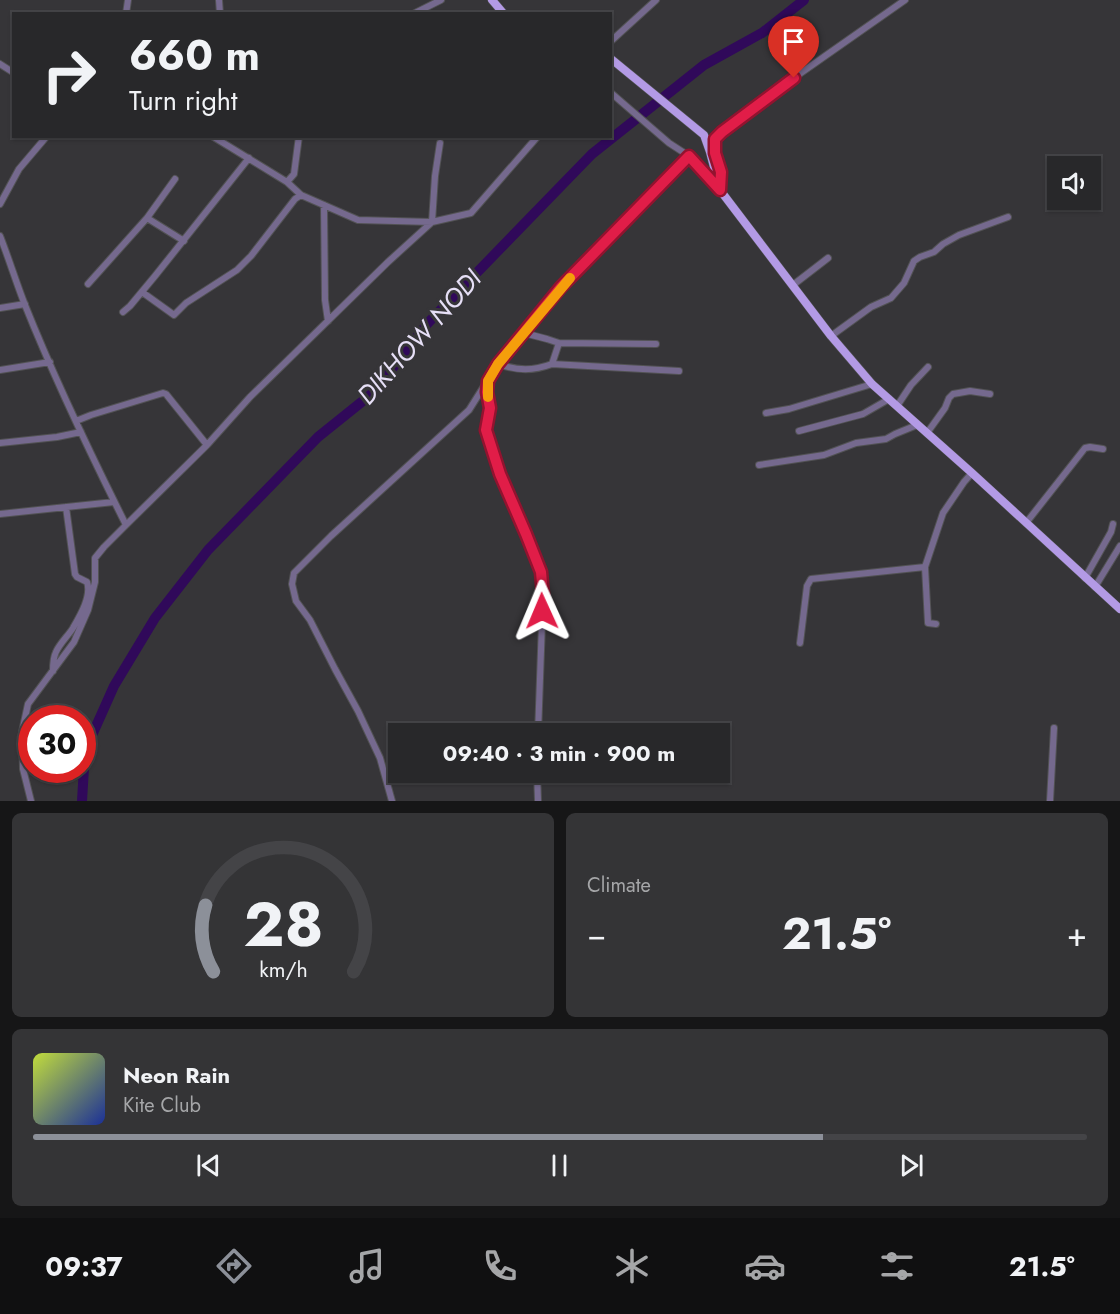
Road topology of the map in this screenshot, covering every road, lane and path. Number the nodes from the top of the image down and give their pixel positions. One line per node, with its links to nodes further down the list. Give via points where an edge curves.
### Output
1 (441, 0): 5 (street)
2 (492, 0): 6 (main road)
3 (656, 0): 7 (street)
4 (905, 0): 19 (street, via 715,139)
5 (417, 12)
6 (502, 12)
7 (612, 40)
8 (612, 60): 19 (main road, via 704,135)
9 (612, 94): 15 (street)
10 (44, 138): 21 (street, via 19,169)
11 (215, 138): 16 (street)
12 (299, 138): 18 (street, via 294,174)
13 (536, 138): 25 (street, via 471,213)
14 (440, 143): 25 (street)
15 (689, 156): 19 (street); 36 (street, via 561,287)
16 (249, 158): 18 (street); 27 (street)
17 (175, 179): 24 (street)
18 (287, 182): 20 (street)
19 (720, 190): 30 (main road)
20 (301, 195): 22 (street); 31 (street, via 237,270 174,315)
21 (0, 204)
22 (324, 205): 25 (street, via 358,220); 35 (street)
23 (1008, 217): 37 (street, via 959,235 914,261 904,283 891,298 871,306)
24 (147, 218): 27 (street); 29 (street)
25 (432, 222): 35 (street)
26 (0, 236): 32 (street)
27 (184, 241): 31 (street)
28 (828, 258): 30 (street)
29 (88, 284)
30 (793, 285): 37 (main road)
31 (142, 292): 34 (street)
32 (25, 304): 33 (street); 40 (street)
33 (0, 308)
34 (123, 312)
35 (328, 321): 58 (street, via 250,397)
36 (524, 333): 38 (street); 41 (street)
37 (831, 336): 47 (main road)
38 (559, 344): 39 (street); 42 (street)
39 (656, 344)
40 (50, 362): 44 (street); 52 (street)
41 (498, 364): 42 (street, via 511,369 537,369); 46 (street)
42 (552, 364): 45 (street)
43 (928, 367): 50 (street)
44 (0, 370)
45 (679, 371)
46 (488, 381): 76 (street, via 490,408 486,430 541,572); 80 (street, via 469,410 294,573 296,601 358,711 380,758)
47 (872, 384): 49 (main road); 51 (street)
48 (990, 394): 56 (street, via 953,394)
49 (889, 399): 50 (main road); 54 (street, via 863,414)
50 (897, 406): 53 (main road)
51 (766, 413)
52 (76, 422): 55 (street); 58 (street, via 163,393)
53 (917, 425): 56 (main road); 60 (street, via 824,455)
54 (799, 431)
55 (81, 432): 57 (street); 62 (street)
56 (927, 433): 61 (main road)
57 (0, 443)
58 (207, 446): 67 (street)
59 (1103, 450): 65 (street, via 1085,448)
60 (759, 465)
61 (972, 473): 65 (main road); 69 (street, via 943,513)
62 (114, 502): 63 (street); 67 (street)
63 (66, 507): 64 (street); 75 (street, via 75,574 89,588 72,629 56,651)
64 (0, 514)
65 (1026, 523): 70 (main road)
66 (1113, 524): 70 (street)
67 (126, 525): 75 (street, via 95,558 95,582 88,610 74,642)
68 (1120, 546): 71 (street)
69 (925, 567): 73 (street, via 928,623); 74 (street, via 811,579)
70 (1085, 578): 71 (main road)
71 (1095, 587): 72 (main road)
72 (1120, 609)
73 (936, 624)
74 (800, 643)
75 (53, 671): 79 (street, via 28,704 22,732 23,769)
76 (538, 723)
77 (1054, 728): 82 (street)
78 (537, 783): 81 (street)
79 (31, 801)
80 (392, 801)
81 (538, 801)
82 (1050, 801)

